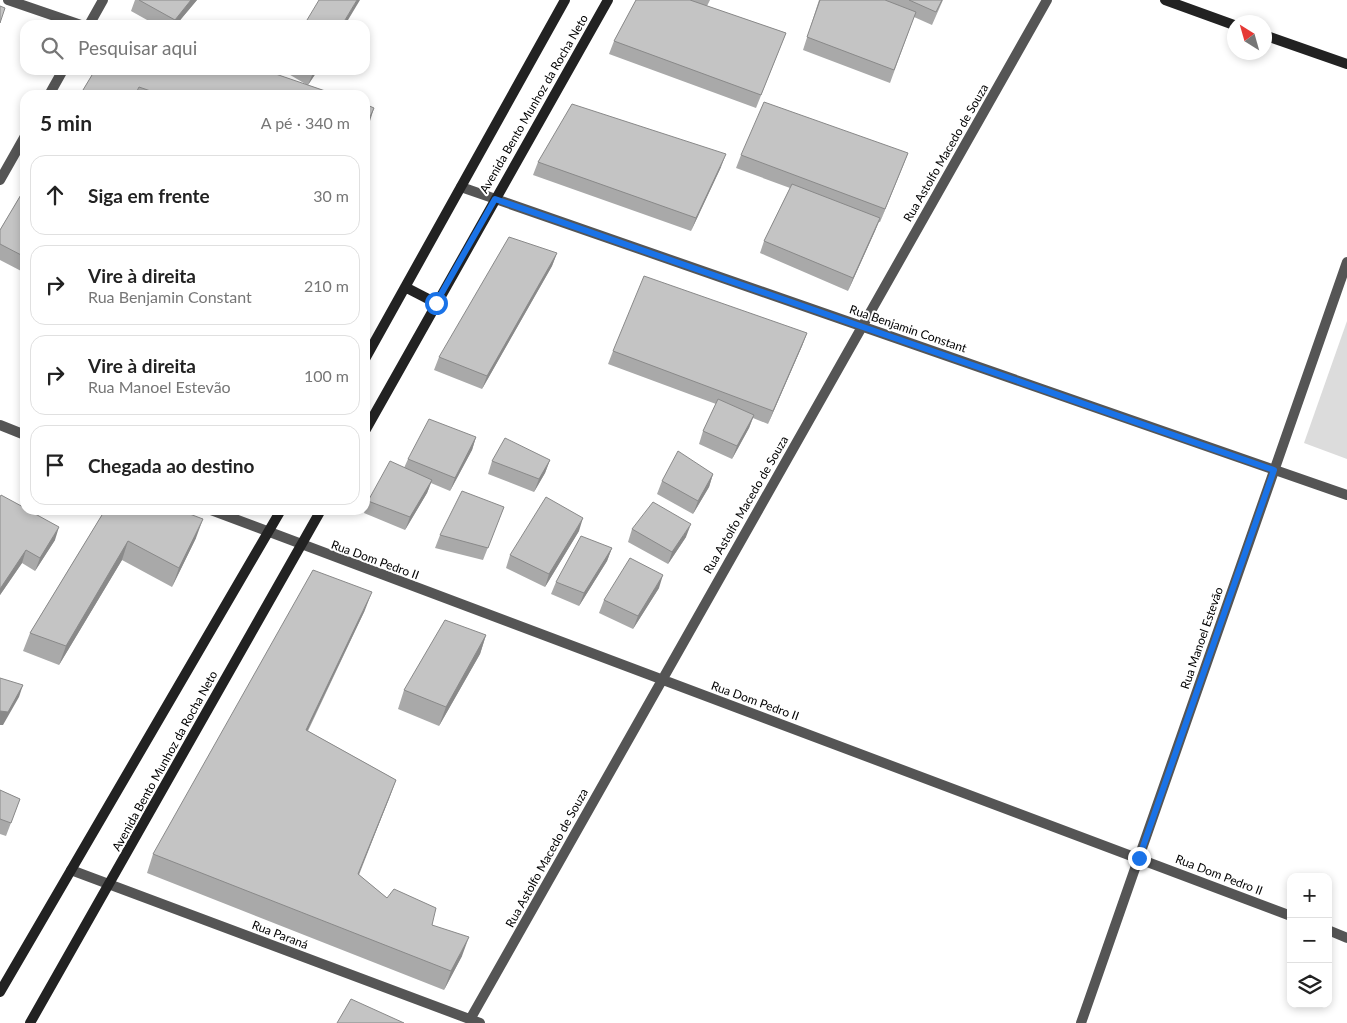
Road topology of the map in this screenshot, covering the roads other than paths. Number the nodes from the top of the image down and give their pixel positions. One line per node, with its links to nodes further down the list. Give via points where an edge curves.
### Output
1 (8, 0): 7 (street)
2 (103, 0): 8 (street)
3 (565, 0): 16 (main road, Avenida Bento Munhoz da Rocha Neto)
4 (608, 0): 17 (main road, Avenida Bento Munhoz da Rocha Neto)
5 (1048, 0): 21 (street, Rua Astolfo Macedo de Souza)
6 (1165, 0): 9 (main road)
7 (66, 20)
8 (92, 20)
9 (1227, 22)
10 (1272, 38): 11 (main road)
11 (1347, 64)
12 (60, 75): 13 (street)
13 (51, 90)
14 (20, 145): 15 (street)
15 (0, 180)
16 (461, 187): 17 (street, Rua Benjamin Constant); 19 (main road, Avenida Bento Munhoz da Rocha Neto)
17 (495, 199): 20 (main road, Avenida Bento Munhoz da Rocha Neto); 21 (street, Rua Benjamin Constant)
18 (1347, 262): 26 (street, Rua Manoel Estevão)
19 (405, 287): 20 (main road); 22 (main road, Avenida Bento Munhoz da Rocha Neto)
20 (436, 303): 23 (main road, Avenida Bento Munhoz da Rocha Neto)
21 (862, 326): 26 (street, Rua Benjamin Constant); 33 (street, Rua Astolfo Macedo de Souza)
22 (370, 350)
23 (370, 422)
24 (0, 425): 25 (street)
25 (20, 433)
26 (1274, 470): 27 (street, Rua Benjamin Constant); 34 (street, Rua Manoel Estevão)
27 (1347, 495)
28 (223, 515): 31 (street, Rua Dom Pedro II)
29 (278, 515): 31 (main road, Avenida Bento Munhoz da Rocha Neto)
30 (317, 515): 32 (main road, Avenida Bento Munhoz da Rocha Neto)
31 (268, 533): 32 (street, Rua Dom Pedro II); 35 (main road, Avenida Bento Munhoz da Rocha Neto)
32 (301, 545): 33 (street, Rua Dom Pedro II); 36 (main road, Avenida Bento Munhoz da Rocha Neto)
33 (661, 680): 34 (street, Rua Dom Pedro II); 41 (street, Rua Astolfo Macedo de Souza)
34 (1139, 858): 37 (street, Rua Dom Pedro II); 43 (street, Rua Manoel Estevão)
35 (71, 870): 36 (street, Rua Paraná); 40 (main road, Avenida Bento Munhoz da Rocha Neto)
36 (110, 884): 41 (street, Rua Paraná); 42 (main road, Avenida Bento Munhoz da Rocha Neto)
37 (1287, 914)
38 (1332, 932): 39 (street)
39 (1347, 938)
40 (0, 992)
41 (473, 1022)
42 (30, 1023)
43 (1081, 1023)

